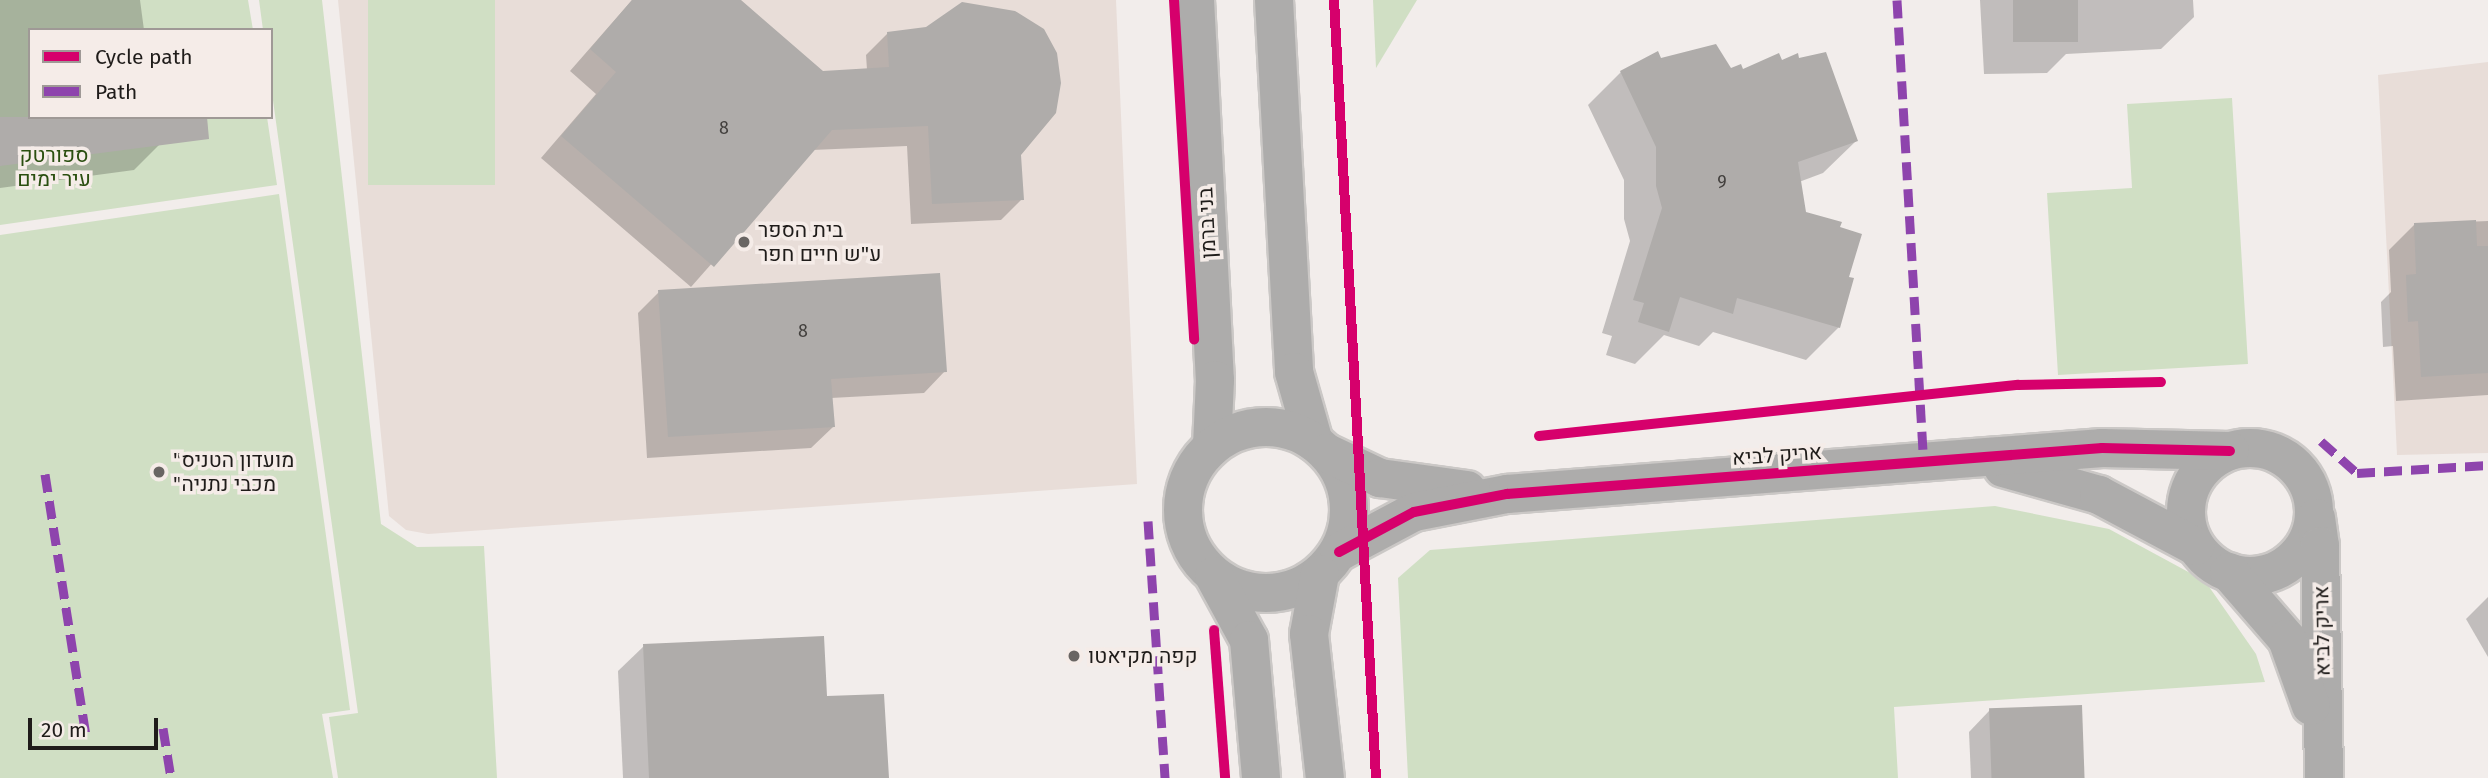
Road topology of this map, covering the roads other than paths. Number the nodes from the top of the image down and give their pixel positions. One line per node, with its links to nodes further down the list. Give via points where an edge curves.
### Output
1 (1195, 0): 3 (street, בני ברמן, via 1215,380)
2 (1274, 0): 4 (street, via 1294,372)
3 (1212, 446): 4 (street, via 1237,432 1266,427); 12 (street, via 1193,469 1183,498 1184,527 1194,554)
4 (1321, 447): 7 (street, אריק לביא, via 1380,478); 10 (street, via 1342,475 1350,504 1349,524)
5 (2230, 451): 6 (street, אריק לביא, via 2102,448); 8 (street, via 2260,449 2279,454 2306,481); 9 (street, via 2213,460 2190,490 2187,528)
6 (1945, 461): 7 (street, אריק לביא); 9 (street, אריק לביא, via 2024,470 2056,480 2135,512)
7 (1507, 494): 10 (street, אריק לביא, via 1414,512)
8 (2314, 506): 11 (street, via 2308,538 2289,563 2249,576); 13 (street, אריק לביא, via 2320,546)
9 (2195, 546): 11 (street, via 2210,562)
10 (1330, 563): 12 (street, via 1295,589 1267,594 1240,590); 15 (street, via 1309,634)
11 (2229, 572): 13 (street, אריק לביא, via 2287,639 2304,676)
12 (1214, 576): 14 (street, via 1249,640)
13 (2324, 767)
14 (1261, 778)
15 (1325, 778)

